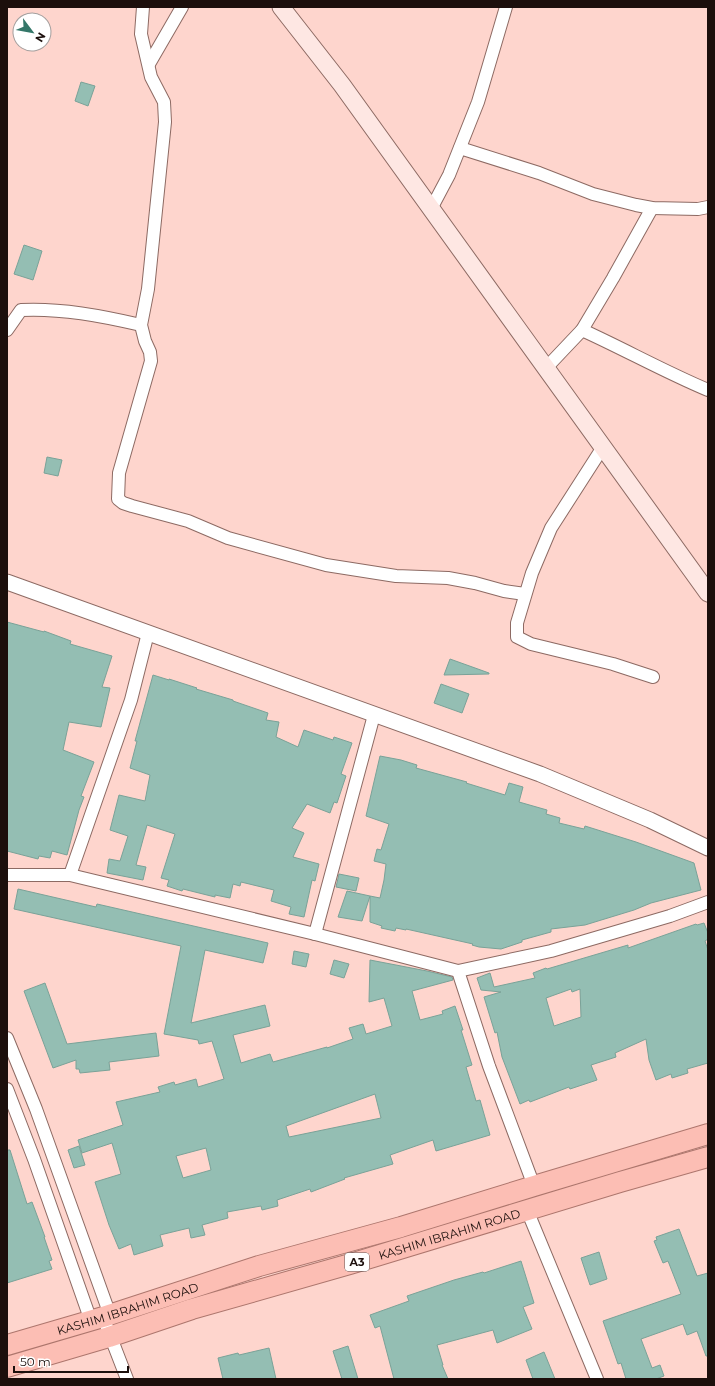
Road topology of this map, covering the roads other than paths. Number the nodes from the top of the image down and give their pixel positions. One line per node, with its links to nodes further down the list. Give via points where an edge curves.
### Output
1 (143, 7): 5 (street, via 141,34)
2 (182, 7): 5 (street)
3 (281, 7): 8 (main road, via 342,84)
4 (506, 7): 6 (street, via 478,102)
5 (149, 64): 10 (street, via 151,77 164,102 165,122 148,289)
6 (460, 148): 8 (street); 9 (street, via 539,173 593,194)
7 (708, 207): 9 (street)
8 (431, 208): 13 (main road)
9 (652, 208): 12 (street)
10 (141, 325): 11 (street, via 100,316 34,309 21,310); 18 (street, via 151,361 119,473 118,499 123,503 188,521 228,538 326,565 396,576 448,578)
11 (7, 330)
12 (582, 330): 13 (street); 14 (street)
13 (546, 368): 15 (main road)
14 (708, 390)
15 (603, 447): 17 (main road); 18 (street, via 551,528)
16 (7, 582): 19 (street)
17 (708, 593)
18 (526, 594): 20 (street, via 517,623 517,637 531,644 613,664)
19 (148, 633): 21 (street); 23 (street, via 131,700)
20 (653, 677)
21 (374, 715): 22 (street, via 540,774 650,820); 26 (street)
22 (708, 848)
23 (70, 874): 24 (street); 26 (street)
24 (7, 875)
25 (708, 902): 27 (street, via 552,951)
26 (315, 934): 27 (street)
27 (458, 971): 33 (street, via 489,1066)
28 (7, 1038): 35 (street, via 38,1116)
29 (7, 1089): 30 (street)
30 (12, 1115): 35 (street, via 34,1159)
31 (708, 1134): 33 (highway, KASHIM IBRAHIM ROAD / A3)
32 (708, 1157): 34 (highway, KASHIM IBRAHIM ROAD / A3)
33 (534, 1186): 35 (highway, KASHIM IBRAHIM ROAD / A3, via 401,1227 259,1266)
34 (527, 1210): 36 (highway, KASHIM IBRAHIM ROAD / A3, via 350,1264 192,1308); 40 (street)
35 (101, 1317): 36 (street); 37 (highway, KASHIM IBRAHIM ROAD / A3)
36 (109, 1337): 38 (highway, KASHIM IBRAHIM ROAD / A3); 39 (street)
37 (7, 1345)
38 (7, 1367)
39 (127, 1379)
40 (597, 1379)

